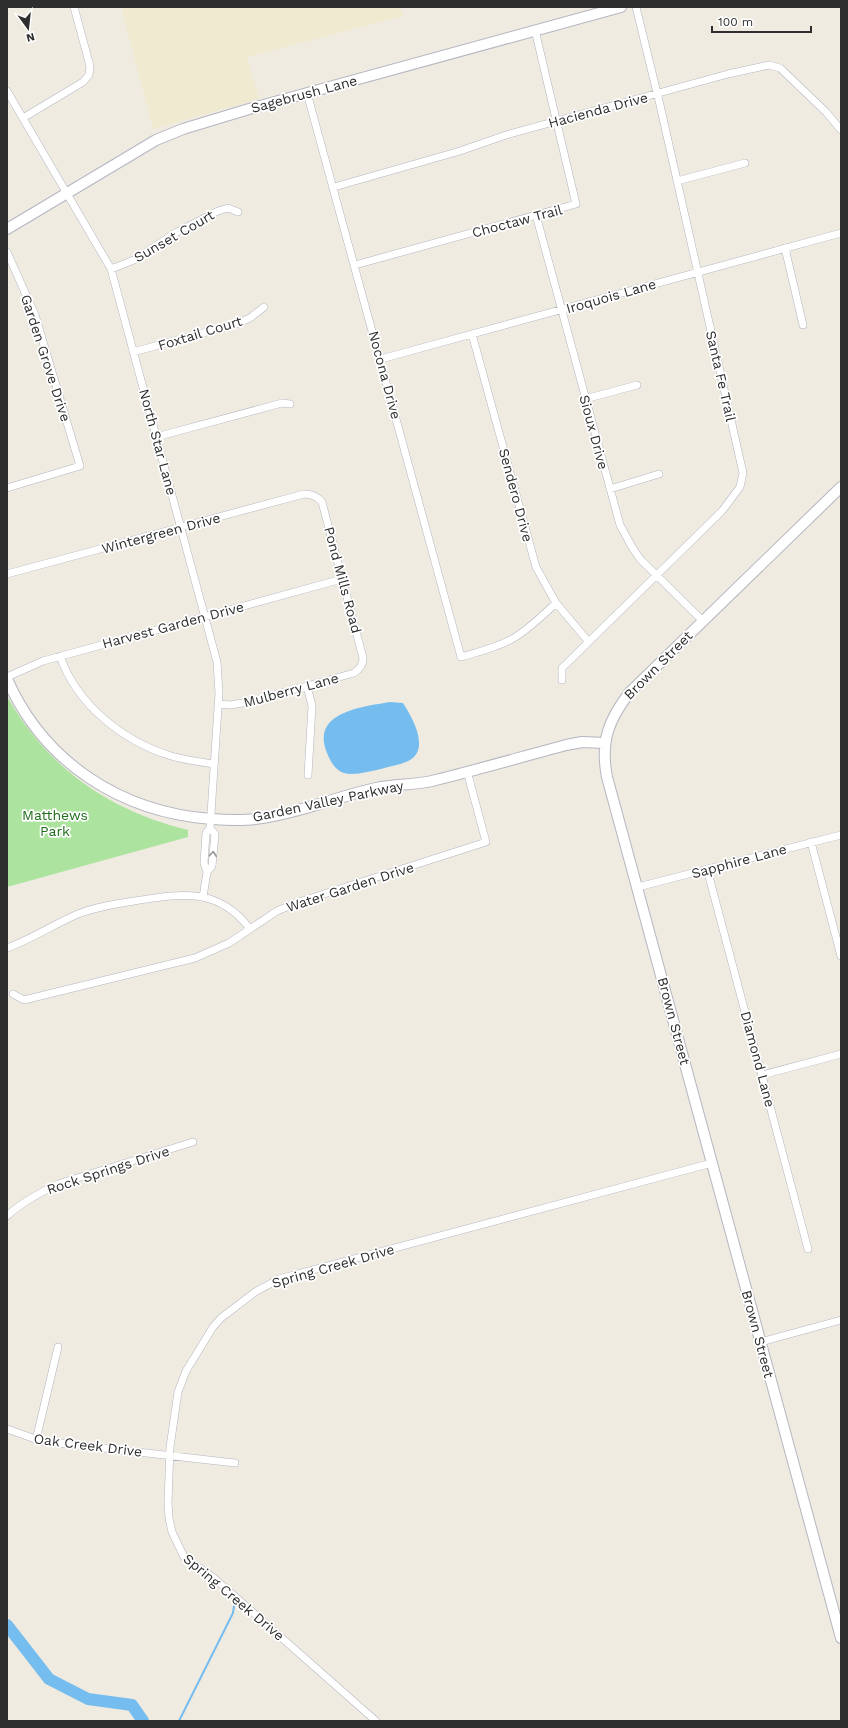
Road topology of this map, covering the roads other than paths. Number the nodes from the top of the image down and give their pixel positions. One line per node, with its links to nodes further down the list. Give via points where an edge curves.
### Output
1 (74, 7): 8 (street, via 90,66 89,75 83,82)
2 (622, 7): 4 (street, Sagebrush Lane)
3 (636, 7): 7 (street, Santa Fe Trail)
4 (535, 30): 6 (street, Sagebrush Lane); 9 (street, Choctaw Trail)
5 (7, 91): 8 (street, North Star Lane)
6 (307, 93): 13 (street, Nocona Drive); 14 (street, Sagebrush Lane, via 190,127 156,140)
7 (657, 93): 9 (street, Hacienda Drive); 10 (street, Hacienda Drive, via 769,65 780,68); 12 (street, Santa Fe Trail)
8 (23, 118): 14 (street, North Star Lane)
9 (556, 121): 13 (street, Hacienda Drive); 16 (street, Choctaw Trail, via 576,204)
10 (841, 130)
11 (745, 163): 12 (street)
12 (677, 181): 23 (street, Santa Fe Trail)
13 (334, 187): 21 (street, Nocona Drive)
14 (67, 194): 17 (street, Sagebrush Lane); 22 (street, North Star Lane)
15 (238, 212): 22 (street, Sunset Court, via 228,208 218,211 177,232 134,260)
16 (536, 215): 21 (street, Choctaw Trail); 25 (street, Sioux Drive)
17 (7, 229)
18 (841, 233): 19 (street, Iroquois Lane)
19 (785, 248): 23 (street, Iroquois Lane); 26 (street)
20 (7, 252): 36 (street, Garden Grove Drive, via 35,315 80,466)
21 (356, 266): 29 (street, Nocona Drive)
22 (111, 269): 28 (street, North Star Lane)
23 (698, 271): 25 (street, Iroquois Lane); 41 (street, Santa Fe Trail, via 743,473 740,487 722,510)
24 (264, 308): 28 (street, Foxtail Court, via 236,324)
25 (561, 310): 27 (street, Iroquois Lane); 31 (street, Sioux Drive)
26 (803, 325)
27 (472, 334): 29 (street, Iroquois Lane); 43 (street, Sendero Drive, via 536,568)
28 (133, 352): 33 (street, North Star Lane)
29 (381, 359): 43 (street, Nocona Drive, via 461,657 512,639)
30 (637, 385): 31 (street)
31 (585, 399): 37 (street, Sioux Drive)
32 (290, 404): 33 (street, via 282,403)
33 (156, 437): 39 (street, North Star Lane)
34 (659, 474): 37 (street)
35 (841, 487): 45 (street, Brown Street)
36 (7, 488)
37 (610, 489): 41 (street, Sioux Drive, via 626,537 640,559)
38 (314, 496): 39 (street, Wintergreen Drive, via 304,494); 42 (street, Pond Mills Road, via 322,502)
39 (181, 527): 40 (street, Wintergreen Drive); 44 (street, North Star Lane)
40 (7, 574)
41 (656, 575): 45 (street, Sioux Drive); 46 (street, Santa Fe Trail)
42 (342, 579): 44 (street, Harvest Garden Drive); 48 (street, Pond Mills Road, via 363,658)
43 (556, 603): 46 (street, Sendero Drive)
44 (205, 617): 47 (street, Harvest Garden Drive); 52 (street, North Star Lane, via 217,662)
45 (702, 621): 53 (street, Brown Street, via 621,702 611,720)
46 (588, 641): 50 (street, Santa Fe Trail, via 562,668)
47 (60, 656): 49 (street, Harvest Garden Drive, via 32,665); 54 (street, via 66,672 84,698 107,721 148,747 172,756)
48 (361, 667): 51 (street, Mulberry Lane, via 354,673)
49 (7, 678): 57 (street, Garden Valley Parkway, via 20,705 44,738 63,758 95,783 146,807)
50 (562, 680)
51 (307, 686): 52 (street, Mulberry Lane, via 249,702); 56 (street, via 312,712)
52 (218, 704): 54 (street, North Star Lane)
53 (605, 743): 55 (street, Garden Valley Parkway, via 574,743); 61 (street, Brown Street, via 607,777)
54 (214, 764): 57 (street, North Star Lane)
55 (467, 771): 57 (street, Garden Valley Parkway, via 431,781 372,789 267,817); 63 (street, Water Garden Drive, via 486,842 296,903 277,911)
56 (308, 775)
57 (211, 823): 62 (street, North Star Lane, via 206,833 204,863 207,872)
58 (841, 835): 59 (street, Sapphire Lane)
59 (811, 842): 60 (street, Sapphire Lane); 65 (street)
60 (707, 869): 61 (street, Sapphire Lane); 68 (street, Diamond Lane)
61 (638, 887): 70 (street, Brown Street)
62 (203, 897): 63 (street, via 233,911); 64 (street, via 181,894 95,908)
63 (250, 929): 66 (street, Water Garden Drive, via 229,943 195,958 24,1000)
64 (7, 948)
65 (841, 956)
66 (13, 994)
67 (841, 1054): 68 (street)
68 (762, 1075): 72 (street, Diamond Lane)
69 (193, 1142): 71 (street, Rock Springs Drive, via 58,1184 29,1199)
70 (712, 1163): 74 (street, Brown Street); 78 (street, Spring Creek Drive, via 268,1284 221,1318 186,1371 178,1392)
71 (7, 1216)
72 (808, 1249)
73 (841, 1320): 74 (street)
74 (761, 1342): 80 (street, Brown Street)
75 (58, 1347): 77 (street)
76 (7, 1429): 77 (street, Oak Creek Drive)
77 (36, 1440): 78 (street, Oak Creek Drive)
78 (170, 1455): 79 (street, Oak Creek Drive); 81 (street, Spring Creek Drive, via 169,1518 172,1532 184,1557 214,1578)
79 (235, 1463)
80 (841, 1638)
81 (376, 1721)

